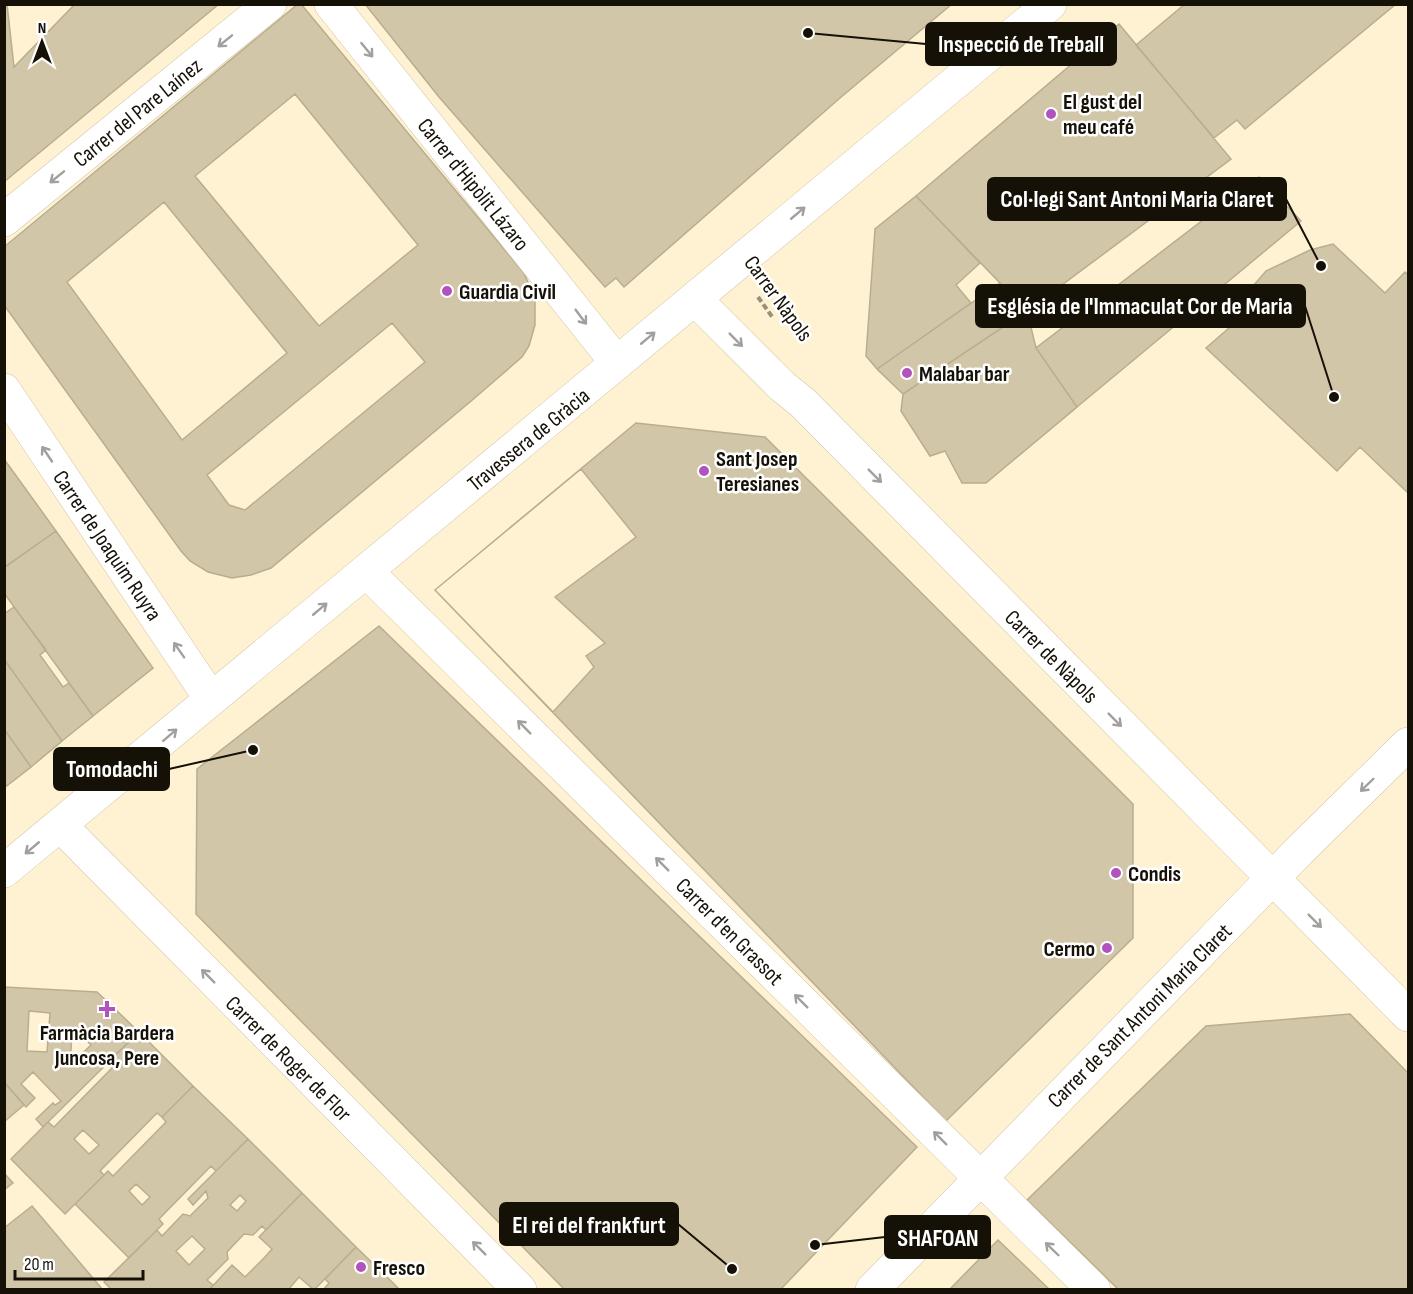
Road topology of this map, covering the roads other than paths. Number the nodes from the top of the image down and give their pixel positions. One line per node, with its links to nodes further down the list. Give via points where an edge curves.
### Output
1 (270, 4): 4 (street, Carrer del Pare Laínez, one-way to 4)
2 (331, 4): 6 (street, Carrer d'Hipòlit Lázaro, one-way to 6)
3 (1050, 4): 5 (street, Travessera de Gràcia, one-way to 3)
4 (4, 220)
5 (695, 299): 6 (street, Travessera de Gràcia, one-way to 5); 13 (street, Carrer de Nàpols, one-way to 13, via 803,403)
6 (617, 363): 8 (street, Travessera de Gràcia)
7 (4, 390): 9 (street, Carrer de Joaquim Ruyra, one-way to 7)
8 (367, 572): 9 (street, Travessera de Gràcia, one-way to 8); 15 (street, Carrer d'en Grassot, one-way to 8)
9 (211, 699): 11 (street, Travessera de Gràcia, one-way to 9)
10 (1408, 744): 13 (street, Carrer de Sant Antoni Maria Claret, one-way to 13)
11 (60, 825): 12 (street, Travessera de Gràcia, one-way to 12); 16 (street, Carrer de Roger de Flor, one-way to 11)
12 (4, 872)
13 (1273, 880): 14 (street, Carrer de Nàpols, one-way to 14); 15 (street, Carrer de Sant Antoni Maria Claret)
14 (1408, 1015)
15 (981, 1179): 17 (street, Carrer de Sant Antoni Maria Claret); 18 (street, Carrer d'en Grassot, one-way to 15)
16 (520, 1290)
17 (872, 1290)
18 (1094, 1290)

